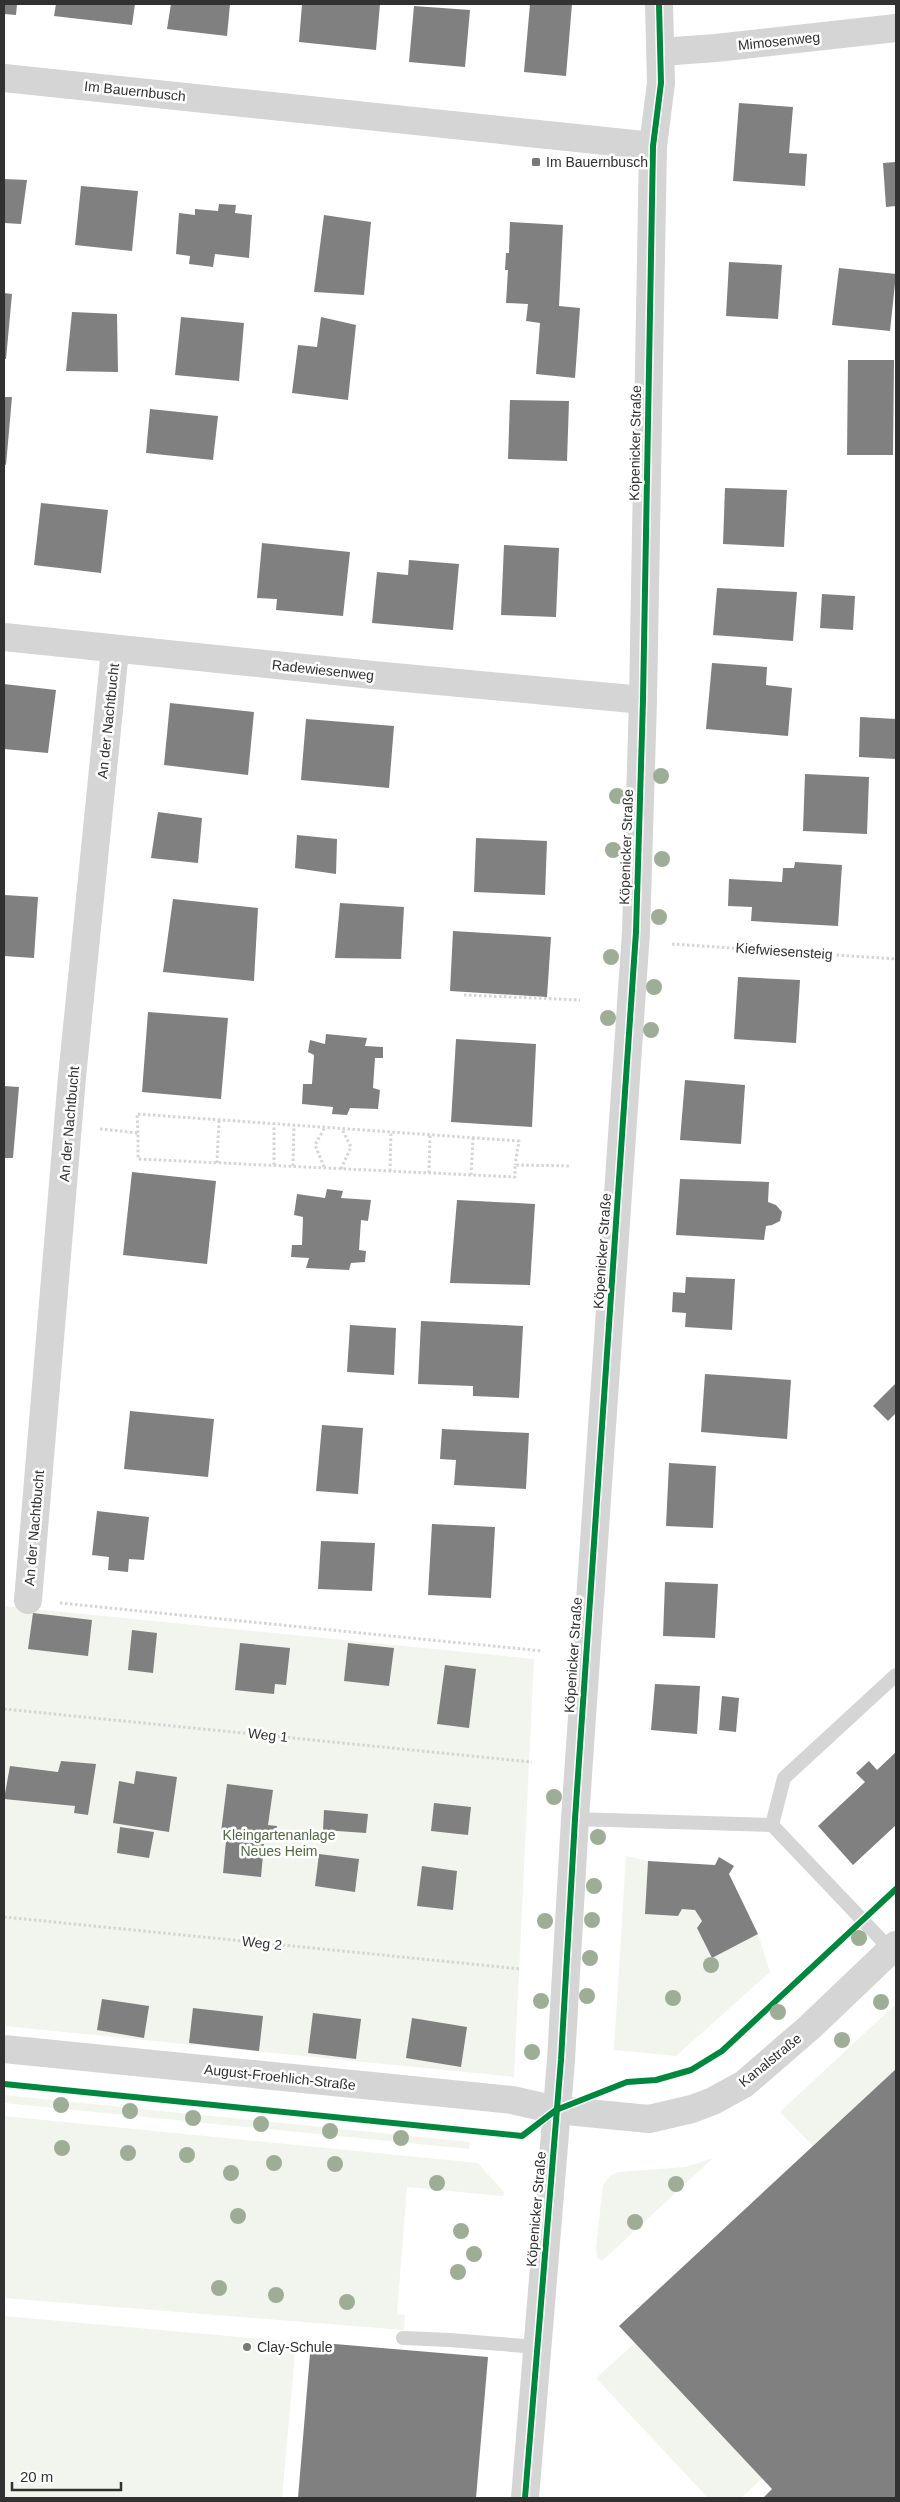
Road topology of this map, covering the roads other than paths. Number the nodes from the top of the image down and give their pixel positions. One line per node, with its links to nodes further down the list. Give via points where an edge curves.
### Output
1 (659, 4): 3 (street, Köpenicker Straße)
2 (896, 28): 3 (street, Mimosenweg)
3 (661, 52): 5 (street, Köpenicker Straße, via 661,83)
4 (4, 78): 5 (street, Im Bauernbusch)
5 (653, 146): 8 (street, Köpenicker Straße)
6 (4, 637): 7 (street, Radewiesenweg)
7 (115, 650): 8 (street, Radewiesenweg); 9 (street, An der Nachtbucht, via 68,1125)
8 (643, 700): 11 (street, Köpenicker Straße, via 636,932)
9 (28, 1600)
10 (896, 1675): 12 (lane, via 784,1778)
11 (575, 1819): 12 (lane); 15 (street, Köpenicker Straße)
12 (772, 1825): 13 (lane)
13 (894, 1948): 15 (street, Kanalstraße, via 744,2084 713,2101 650,2120)
14 (4, 2049): 15 (street, August-Froehlich-Straße, via 512,2100)
15 (556, 2110): 17 (street, Köpenicker Straße)
16 (403, 2338): 17 (lane)
17 (537, 2348): 18 (street, Köpenicker Straße)
18 (525, 2498)

